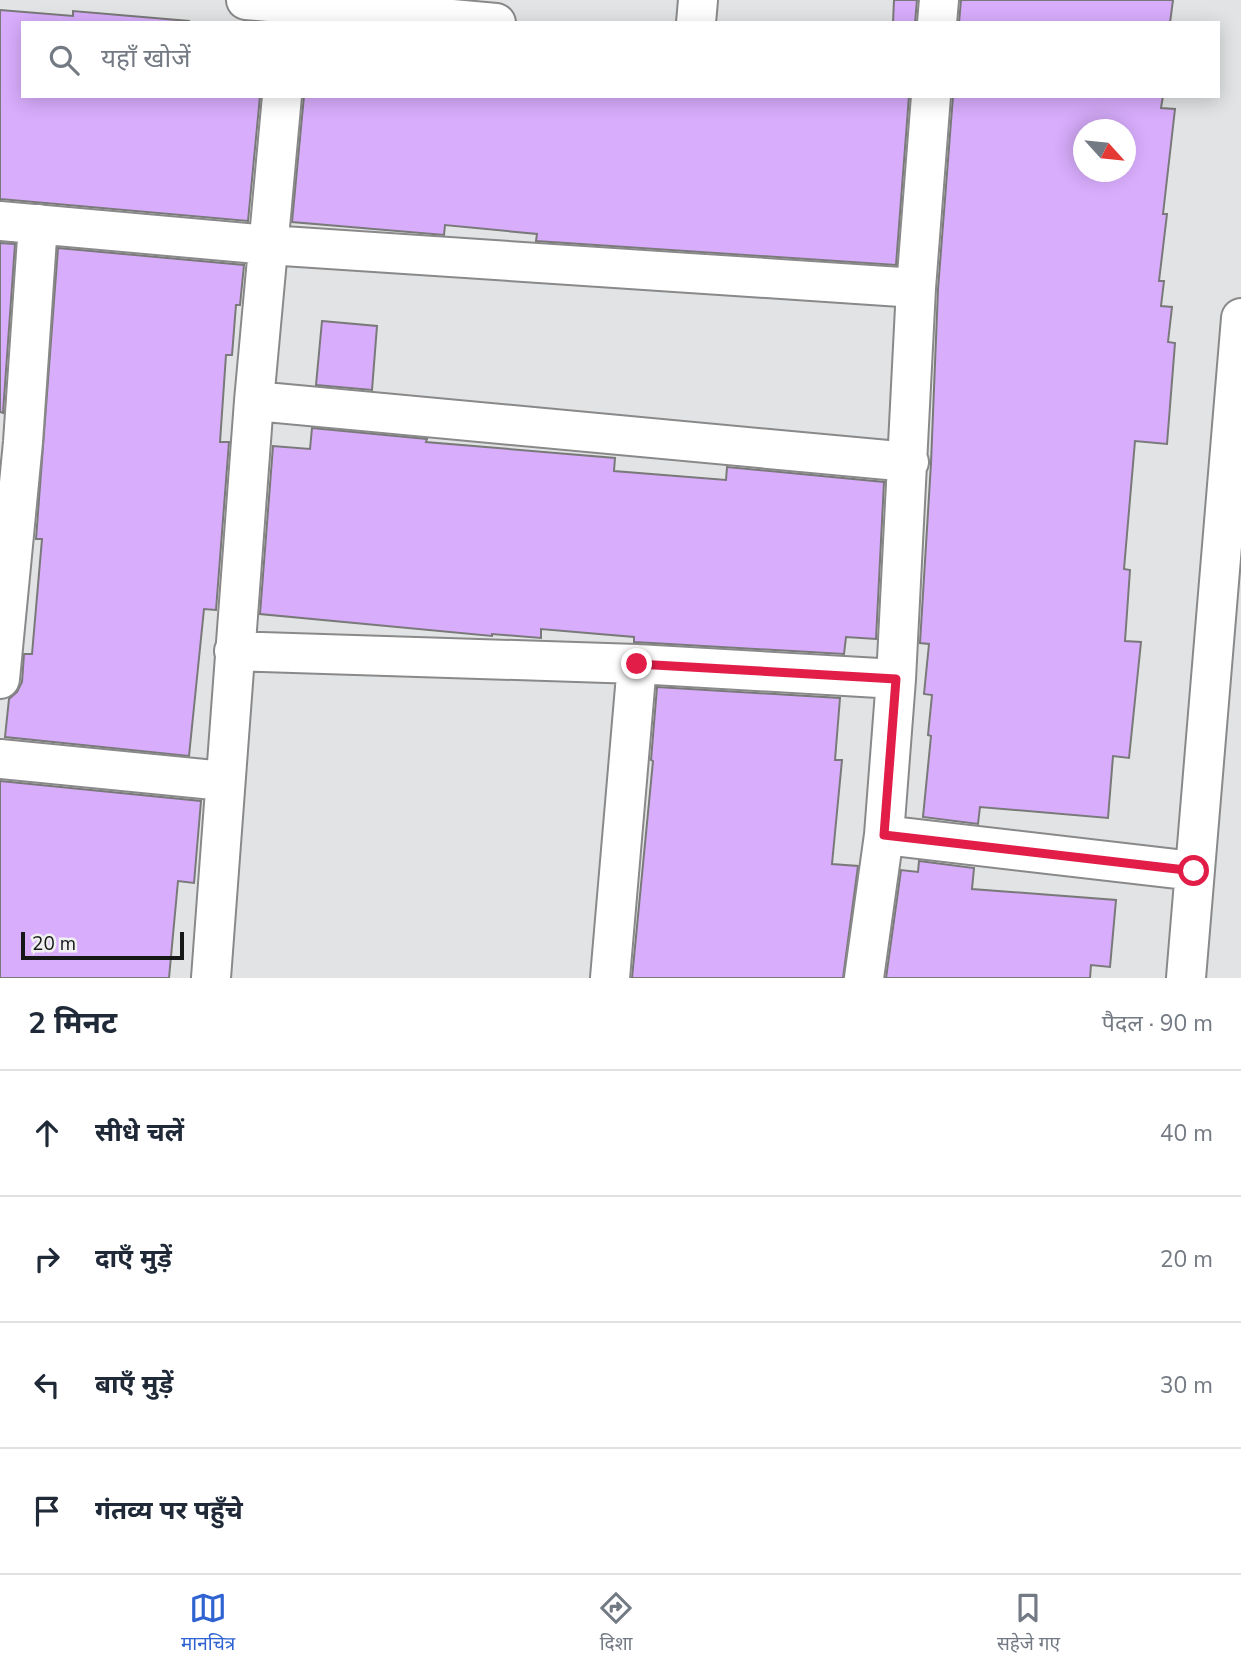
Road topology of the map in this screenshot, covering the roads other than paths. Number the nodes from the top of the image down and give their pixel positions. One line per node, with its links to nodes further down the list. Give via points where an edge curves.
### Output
1 (246, 0): 4 (street)
2 (698, 0): 6 (street)
3 (939, 0): 7 (street)
4 (291, 13): 5 (street)
5 (455, 21)
6 (696, 21)
7 (937, 21)
8 (282, 98): 12 (street)
9 (931, 98): 13 (street)
10 (0, 221): 11 (street)
11 (38, 224): 12 (street); 16 (street)
12 (268, 245): 13 (street); 15 (street)
13 (916, 288): 18 (street)
14 (1241, 318): 17 (street)
15 (254, 401): 18 (street); 19 (street)
16 (11, 441): 22 (street)
17 (1236, 455): 26 (street)
18 (909, 462): 21 (street)
19 (234, 651): 20 (street); 24 (street)
20 (637, 664): 21 (street); 28 (street)
21 (896, 679): 25 (street)
22 (0, 680)
23 (0, 759): 24 (street)
24 (223, 781): 27 (street)
25 (884, 835): 26 (street); 29 (street)
26 (1194, 871): 30 (street)
27 (211, 978)
28 (610, 978)
29 (864, 978)
30 (1186, 978)

